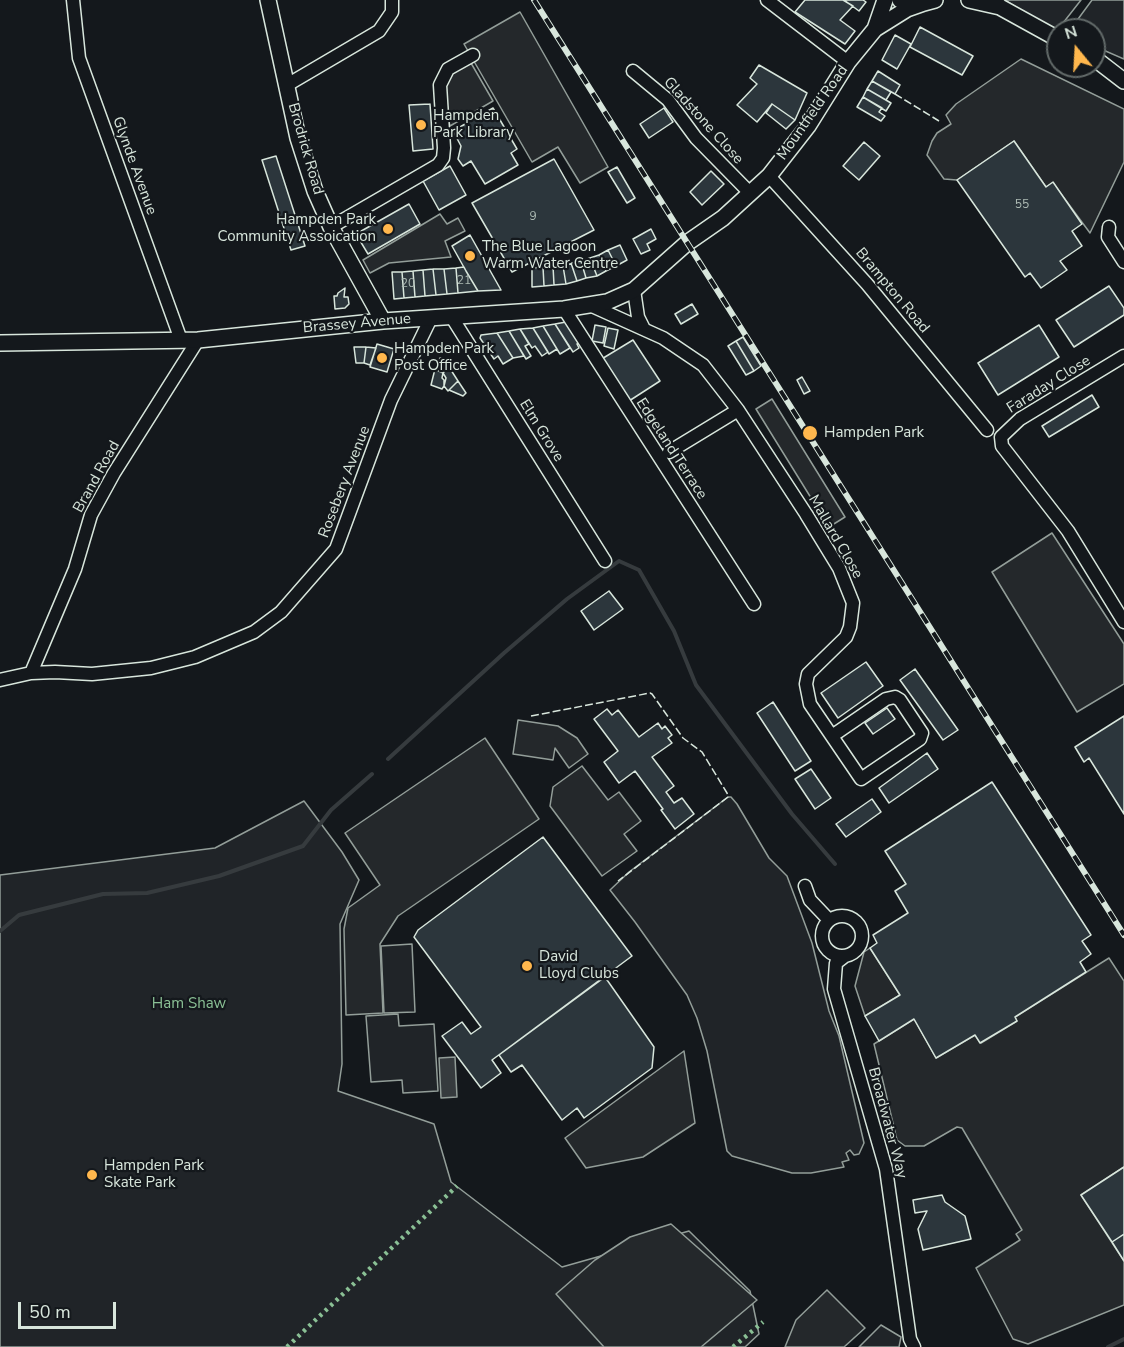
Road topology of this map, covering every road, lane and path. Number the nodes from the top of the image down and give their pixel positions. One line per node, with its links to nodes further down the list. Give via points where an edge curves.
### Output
1 (73, 0): 33 (street, Glynde Avenue, via 79,58)
2 (268, 0): 19 (street, Brodrick Road)
3 (392, 0): 19 (street, via 392,12 379,31)
4 (767, 0): 13 (street)
5 (885, 0): 10 (street, Mountfield Road)
6 (900, 0): 8 (street)
7 (969, 0): 9 (street)
8 (929, 2): 10 (street, Mountfield Road, via 907,9)
9 (997, 3): 11 (street)
10 (875, 28): 13 (street, Mountfield Road)
11 (1046, 32)
12 (473, 55): 22 (street, via 448,69 442,77 444,148 438,165)
13 (848, 62): 20 (street, Mountfield Road, via 808,126)
14 (1106, 63): 16 (street)
15 (1106, 67): 18 (street)
16 (1124, 68)
17 (633, 71): 21 (street, Gladstone Close, via 668,100 696,138)
18 (1124, 81)
19 (287, 85): 22 (street, Brodrick Road, via 298,138)
20 (769, 176): 21 (street, Mountfield Road); 38 (street, Brampton Road, via 867,284)
21 (750, 193): 24 (street, Mountfield Road)
22 (331, 227): 31 (street, Brodrick Road)
23 (1109, 227): 25 (street, via 1108,237)
24 (692, 239): 26 (street, Brassey Avenue)
25 (1124, 262)
26 (634, 290): 27 (street, Brassey Avenue); 32 (street)
27 (592, 306): 28 (street, Brassey Avenue); 32 (street, Mallard Close)
28 (564, 309): 29 (street, Brassey Avenue); 41 (street, Edgeland Terrace)
29 (451, 316): 30 (street, Brassey Avenue); 40 (street, Elm Grove)
30 (432, 318): 31 (street, Brassey Avenue); 43 (street, Rosebery Avenue, via 391,400 336,549 281,612 254,632 195,657 151,668 92,674)
31 (383, 321): 34 (street, Brassey Avenue)
32 (644, 329): 37 (street, Mallard Close, via 703,365)
33 (181, 340): 34 (street, Brassey Avenue); 35 (street, Brassey Avenue)
34 (198, 340): 43 (street, Brand Road, via 91,515 75,569)
35 (0, 343)
36 (1124, 356): 42 (street, Faraday Close, via 1020,419 1001,437 1002,446 1068,531)
37 (738, 410): 39 (street); 45 (street, Mallard Close, via 839,568 853,603 846,637 808,674 806,684 810,704)
38 (987, 430)
39 (669, 452)
40 (605, 561)
41 (754, 604)
42 (1124, 622)
43 (31, 674): 44 (street, Rosebery Avenue)
44 (3, 682)
45 (832, 736): 45 (street, Mallard Close, via 861,779 920,739 922,733 895,697 877,704)
46 (805, 886): 47 (street, via 810,900)
47 (829, 920): 48 (street, via 822,931 823,944 832,953); 48 (street, Broadwater Way, via 846,916 861,927 860,945)
48 (845, 956): 49 (street, Broadwater Way, via 836,963 834,989 886,1169)
49 (911, 1344)

